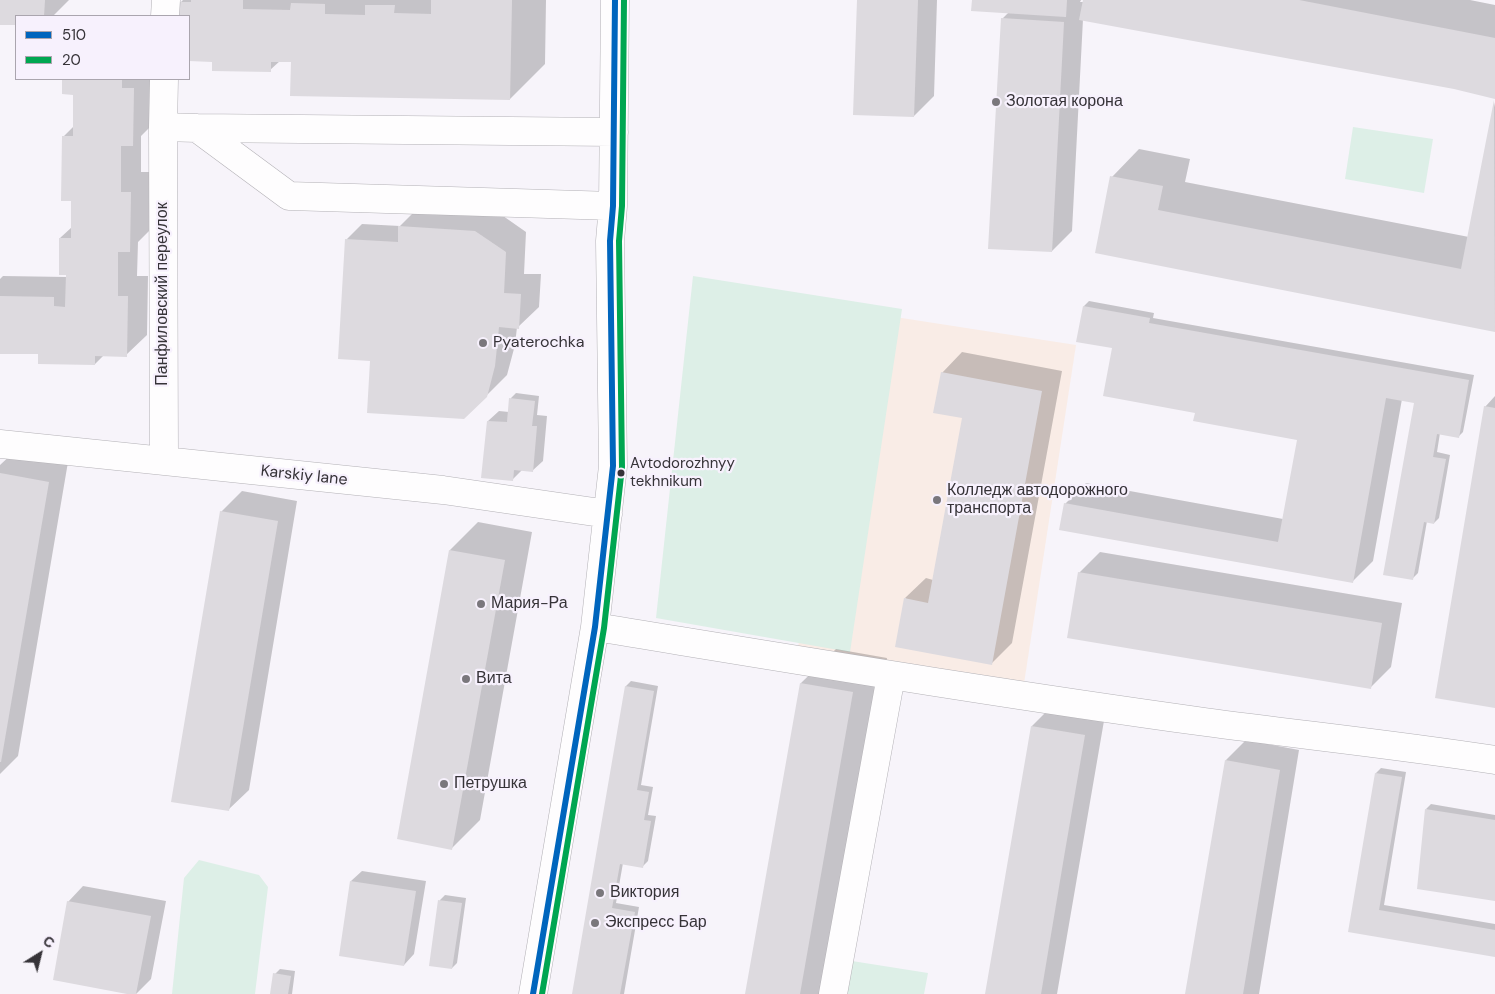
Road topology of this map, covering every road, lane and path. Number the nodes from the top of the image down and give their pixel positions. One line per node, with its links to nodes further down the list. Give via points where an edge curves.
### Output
1 (166, 0): 3 (street)
2 (616, 0): 7 (street)
3 (166, 15)
4 (164, 80): 5 (street, Панфиловский переулок)
5 (163, 126): 6 (street); 10 (street, Панфиловский переулок)
6 (198, 128): 7 (street); 8 (street, via 290,196)
7 (614, 132): 8 (street)
8 (612, 206): 11 (street, via 613,466)
9 (0, 444): 10 (street, Karskiy lane)
10 (164, 461): 11 (street, Karskiy lane, via 442,490)
11 (608, 514): 12 (street)
12 (595, 627): 13 (street); 15 (street)
13 (891, 676): 14 (street); 16 (street)
14 (1495, 760)
15 (533, 994)
16 (833, 994)

